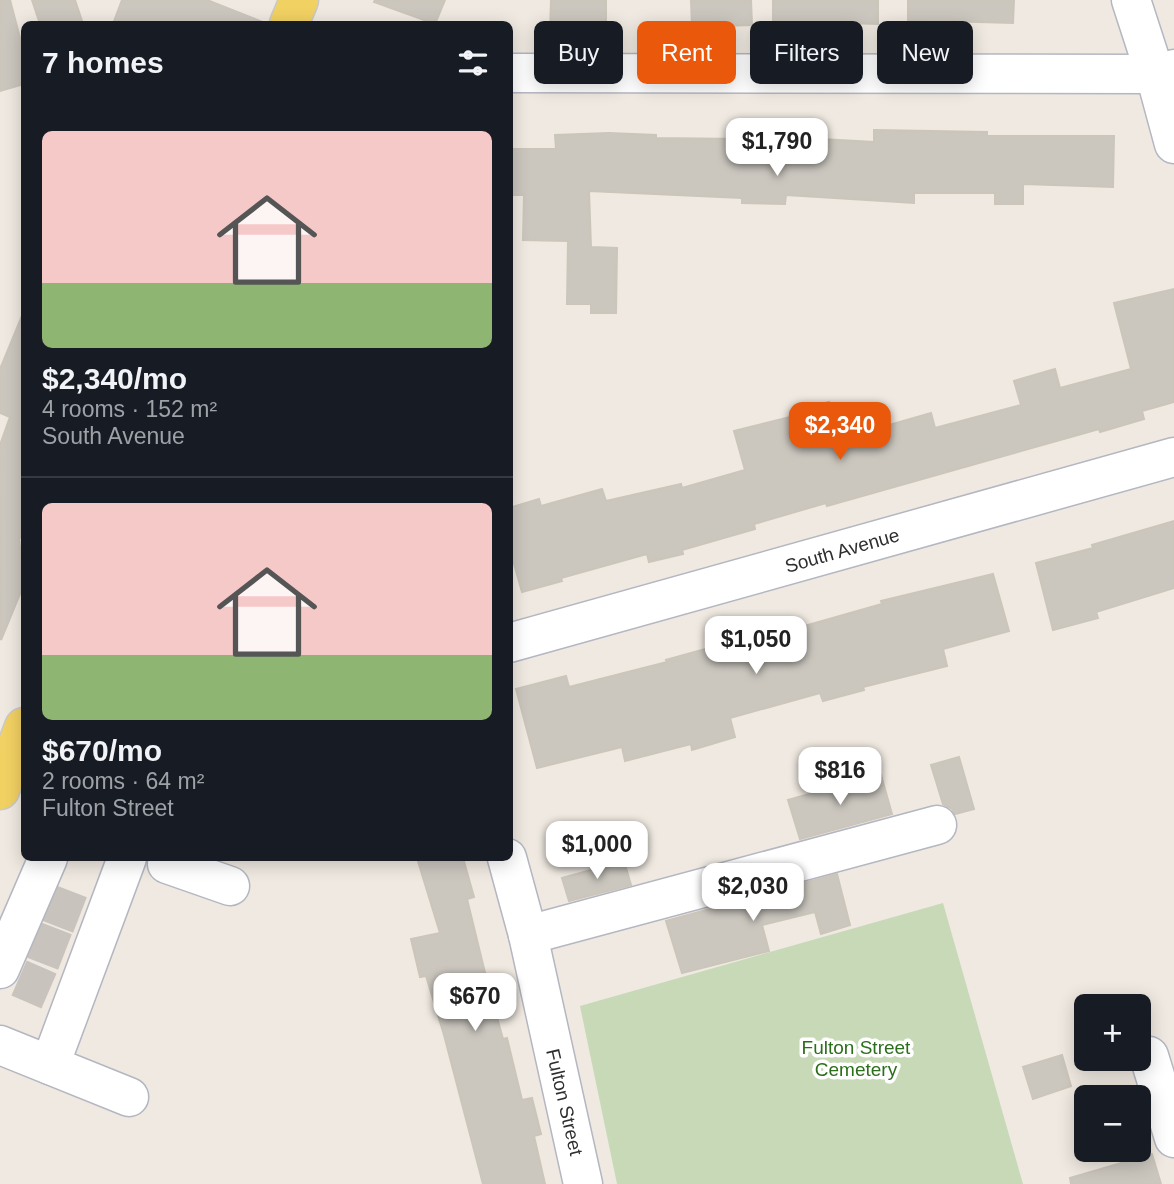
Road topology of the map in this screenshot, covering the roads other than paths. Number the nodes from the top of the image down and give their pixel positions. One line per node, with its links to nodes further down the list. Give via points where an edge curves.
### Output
1 (299, 0): 3 (main road)
2 (1131, 0): 4 (street)
3 (290, 21)
4 (1165, 71): 5 (street); 6 (street)
5 (513, 73)
6 (1174, 144)
7 (1174, 457): 8 (street, South Avenue)
8 (513, 642)
9 (16, 746): 10 (main road)
10 (0, 790)
11 (937, 825): 18 (street)
12 (49, 861): 17 (street)
13 (123, 861): 17 (street)
14 (162, 861): 16 (street)
15 (508, 861): 18 (street, Fulton Street)
16 (230, 886)
17 (66, 910): 19 (street); 19 (street)
18 (528, 935): 26 (street, Fulton Street)
19 (51, 947): 20 (street); 20 (street)
20 (28, 982): 23 (street)
21 (0, 1045): 23 (street)
22 (1151, 1063): 25 (street)
23 (50, 1065): 24 (street)
24 (129, 1097)
25 (1174, 1138)
26 (578, 1183)

